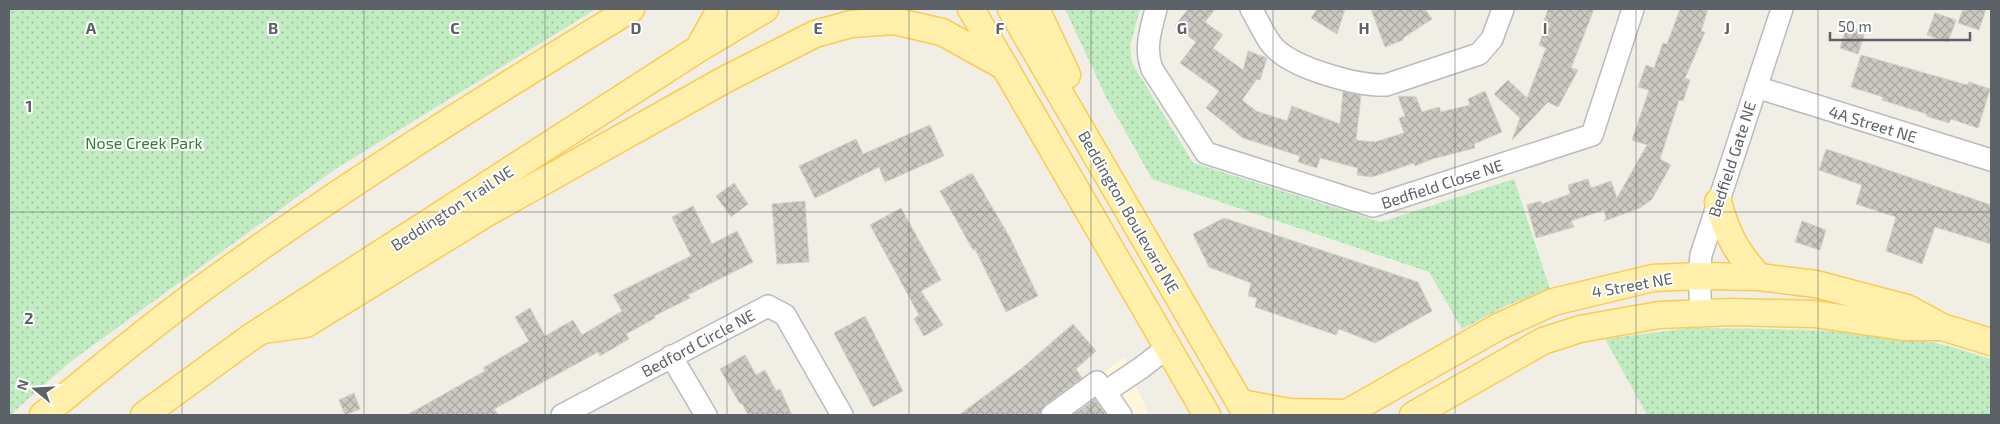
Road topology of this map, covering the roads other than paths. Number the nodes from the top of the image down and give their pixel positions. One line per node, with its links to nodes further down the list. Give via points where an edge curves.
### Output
1 (631, 9): 29 (main road, via 512,82 298,222 203,288)
2 (728, 9): 12 (main road, via 716,17)
3 (765, 9): 12 (main road, Beddington Trail NE)
4 (971, 9): 13 (main road, Beddington Boulevard NE)
5 (1011, 9): 15 (main road, Beddington Boulevard NE)
6 (1036, 9): 15 (main road, via 1082,109)
7 (1156, 9): 10 (street, Bedfield Close NE, via 1147,45 1150,63 1206,153 1374,206 1592,135)
8 (1251, 9): 9 (street, via 1272,46 1294,63 1370,86 1386,85 1479,54 1492,39)
9 (1503, 9)
10 (1633, 9)
11 (1782, 9): 14 (street, Bedfield Gate NE)
12 (698, 49): 22 (main road, Beddington Trail NE)
13 (1005, 66): 22 (main road, via 942,32 894,21 851,24 815,34 726,79 487,214 306,324); 25 (main road, Beddington Boulevard NE)
14 (1756, 87): 16 (street, 4A Street NE); 17 (street, Bedfield Gate NE)
15 (1092, 149): 27 (main road, Beddington Boulevard NE)
16 (1991, 160)
17 (1718, 202): 18 (street, Bedfield Gate NE, via 1701,255); 19 (main road, via 1738,254)
18 (1699, 276): 19 (main road, 4 Street NE); 20 (street, Bedfield Gate NE); 28 (main road, 4 Street NE, via 1654,278 1553,302 1498,326)
19 (1759, 276): 21 (main road, 4 Street NE, via 1852,292 1907,308)
20 (1701, 312): 21 (main road, 4 Street NE, via 1814,314 1904,328); 38 (main road, 4 Street NE, via 1580,329 1543,342)
21 (1942, 327): 23 (main road, 4 Street NE)
22 (263, 330): 30 (main road, Beddington Trail NE)
23 (1991, 342)
24 (671, 356): 31 (street, Bedford Circle NE); 32 (street); 33 (street, Bedford Circle NE, via 768,306 785,315)
25 (1174, 358): 26 (street, via 1141,368); 36 (main road); 37 (main road, Beddington Boulevard NE)
26 (1105, 392): 34 (street, via 1097,382); 35 (street)
27 (1244, 409): 28 (main road)
28 (1345, 414)
29 (43, 415)
30 (144, 415)
31 (564, 415)
32 (706, 415)
33 (842, 415)
34 (1052, 415)
35 (1121, 415)
36 (1186, 415)
37 (1207, 415)
38 (1413, 415)

